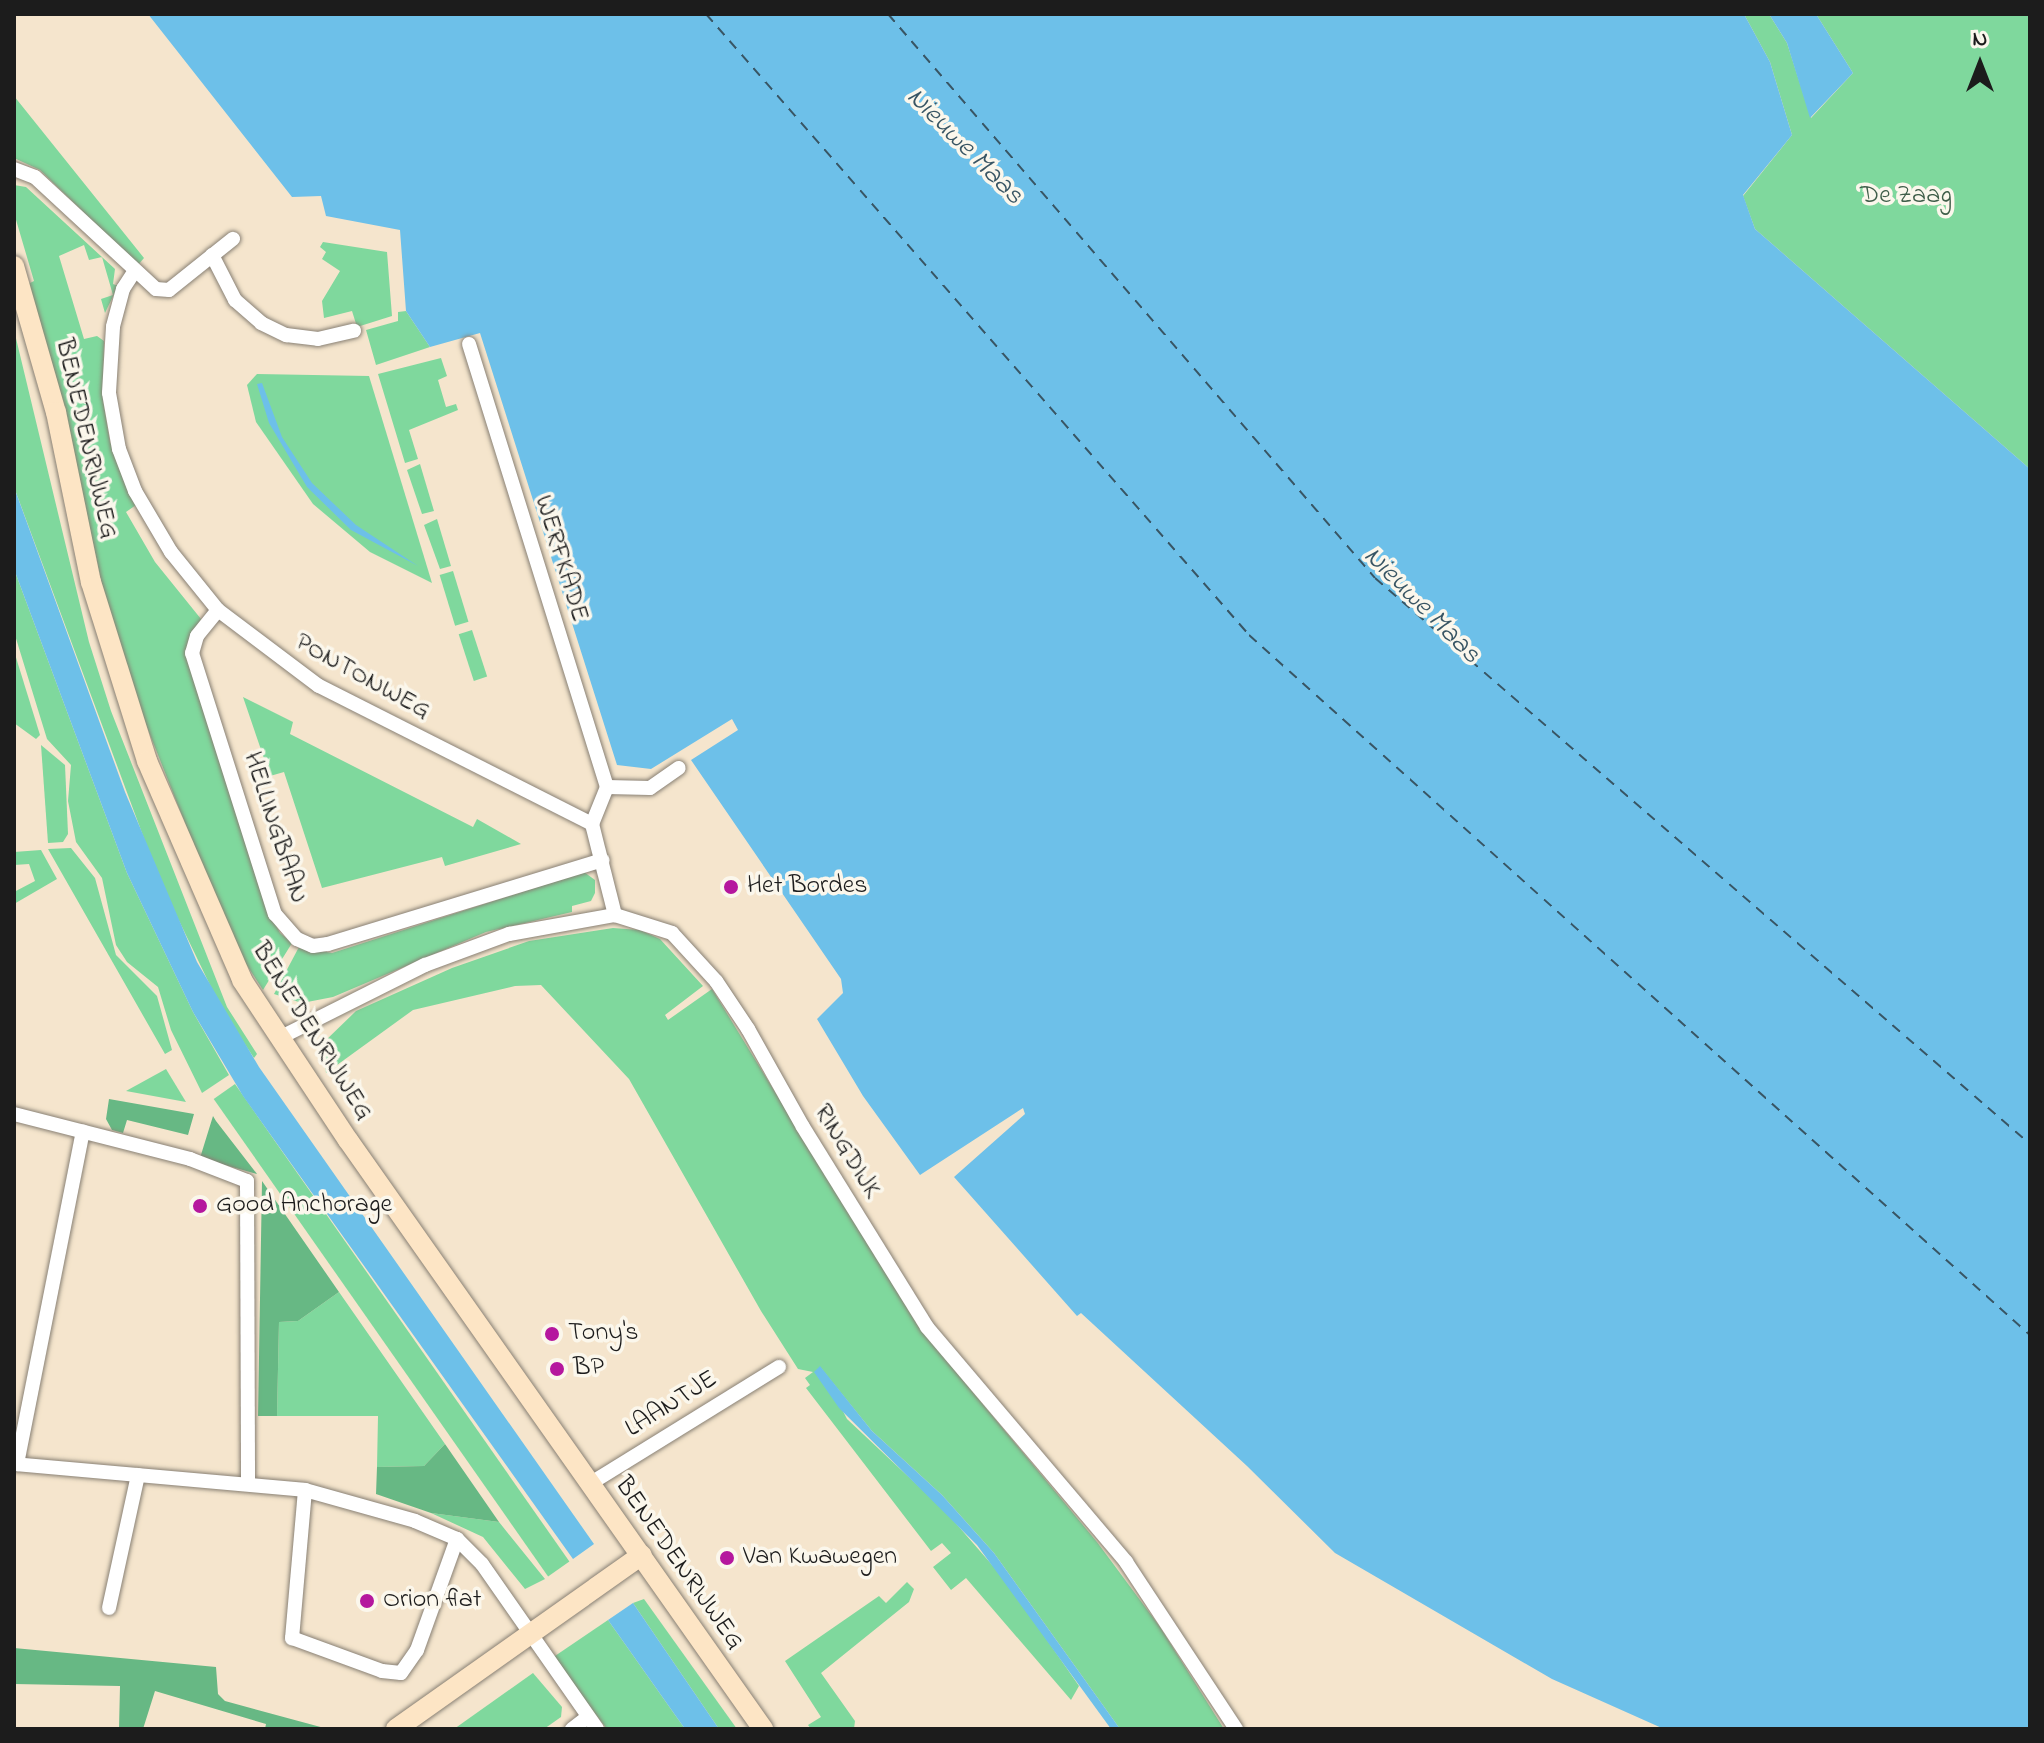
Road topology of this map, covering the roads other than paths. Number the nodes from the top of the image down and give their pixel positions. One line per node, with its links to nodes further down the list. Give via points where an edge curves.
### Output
1 (14, 169): 5 (street, via 35,177)
2 (233, 239): 3 (street)
3 (212, 255): 5 (street, via 169,290 156,289); 6 (street, via 235,300 261,323 286,335 318,339)
4 (14, 266): 14 (street, BENEDENRIJWEG, via 56,412 91,582 147,761 242,980)
5 (134, 272): 8 (street, PONTONWEG, via 123,289 109,356 119,449 135,491 171,552)
6 (354, 331)
7 (469, 344): 10 (street, WERFKADE)
8 (218, 610): 11 (street, PONTONWEG, via 319,686); 12 (street, HELLINGBAAN, via 197,636 192,653 284,931 313,946 328,944)
9 (679, 768): 10 (street, via 650,788)
10 (607, 787): 11 (street)
11 (592, 824): 12 (street)
12 (602, 860): 13 (street)
13 (615, 915): 14 (street, RINGDIJK, via 509,934 425,965); 31 (street, RINGDIJK, via 672,933 716,981 927,1327 1126,1562)
14 (279, 1038): 21 (street, BENEDENRIJWEG)
15 (14, 1114): 16 (street)
16 (83, 1131): 18 (street); 20 (street, via 190,1159 247,1181)
17 (779, 1367): 21 (street, LAANTJE)
18 (16, 1464): 19 (street)
19 (138, 1475): 20 (street); 25 (street)
20 (248, 1481): 22 (street)
21 (591, 1483): 24 (street, BENEDENRIJWEG)
22 (305, 1490): 23 (street, via 415,1521); 23 (street, via 292,1638 382,1671 401,1673 417,1650)
23 (457, 1539): 26 (street, via 482,1564)
24 (642, 1555): 26 (street); 30 (street, BENEDENRIJWEG)
25 (109, 1608)
26 (531, 1634): 27 (street); 28 (street)
27 (592, 1723): 29 (street)
28 (396, 1729)
29 (572, 1729)
30 (763, 1729)
31 (1236, 1729)

